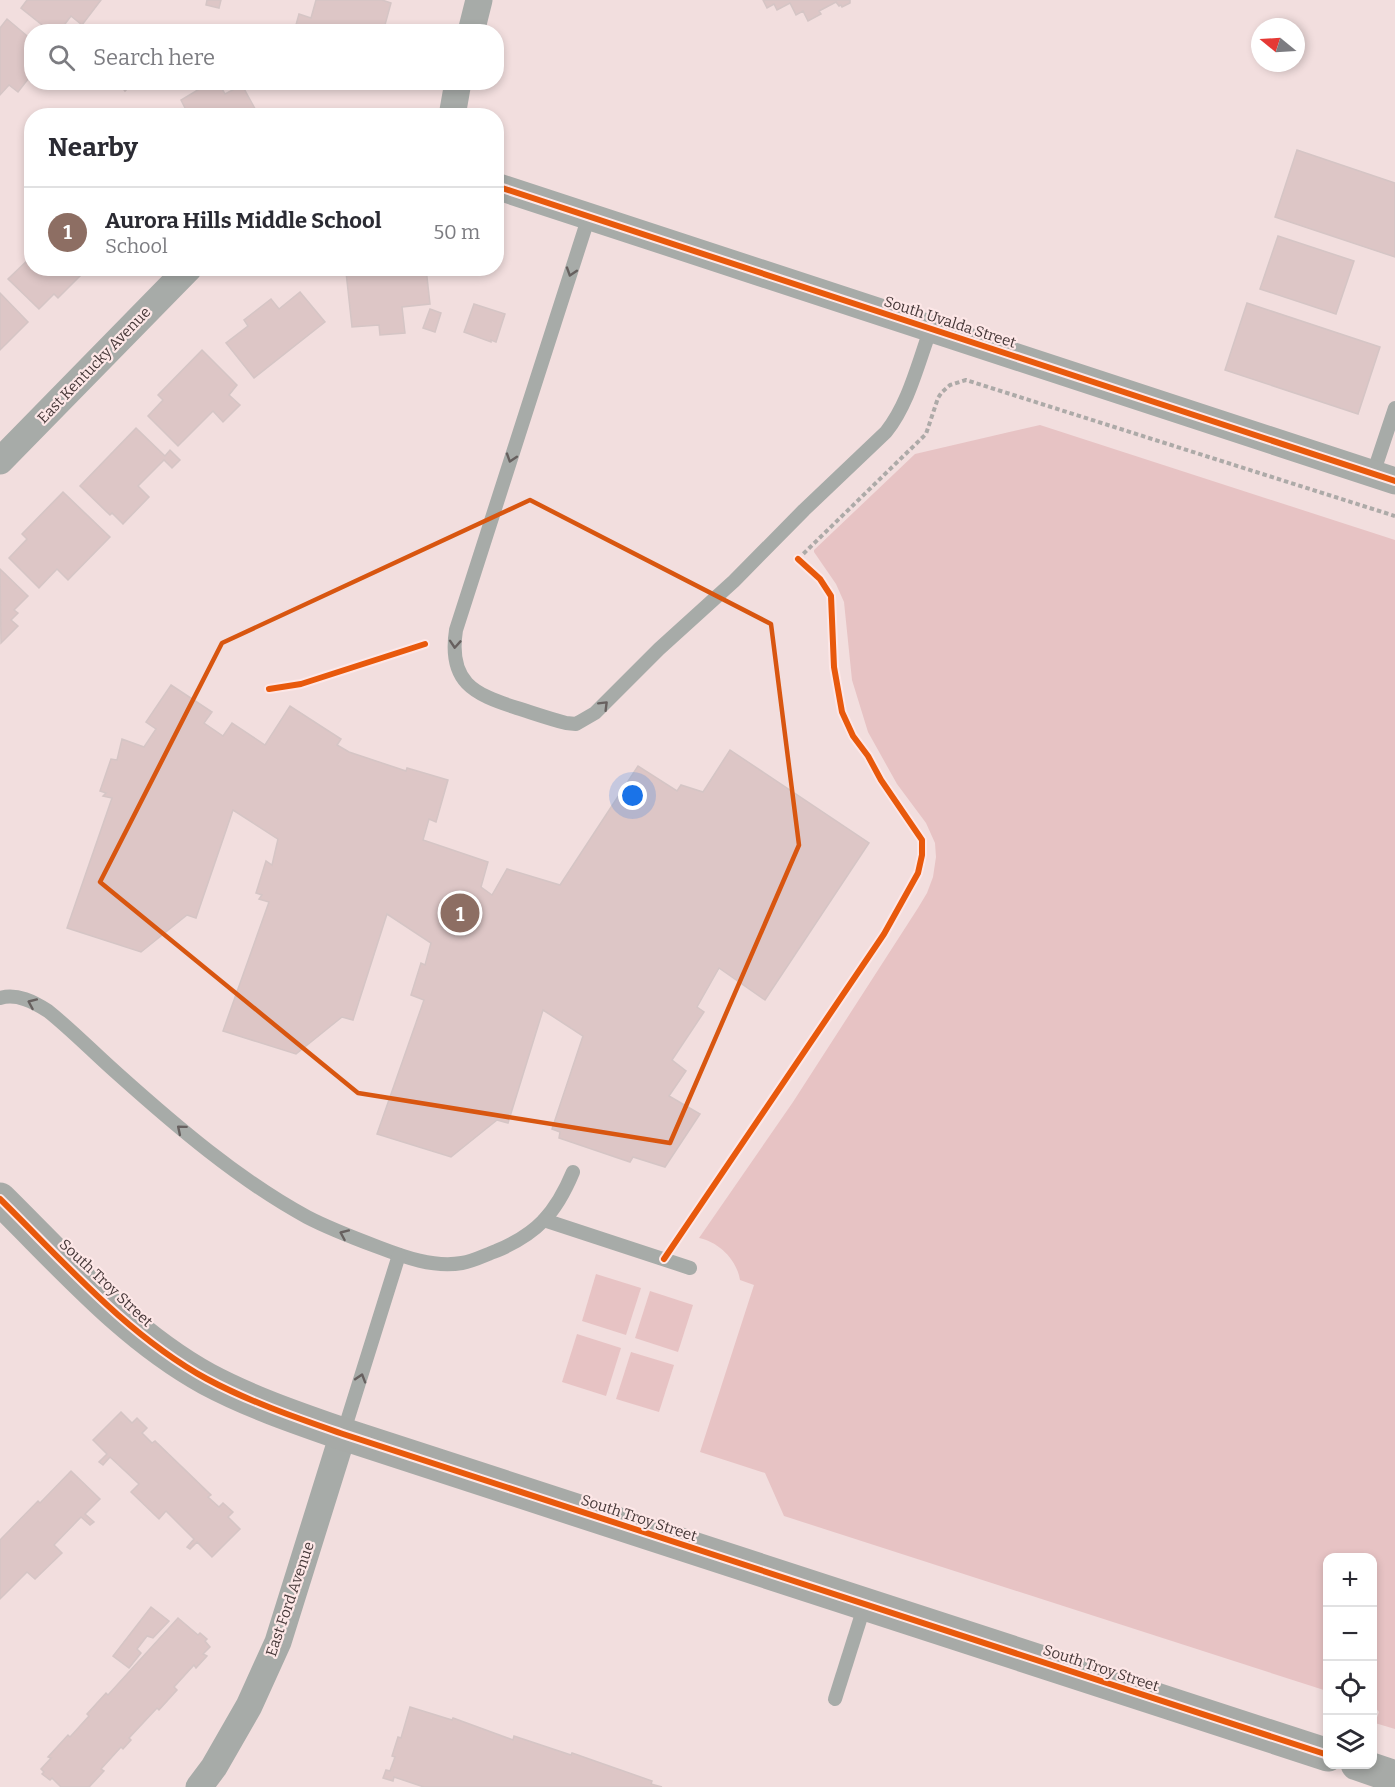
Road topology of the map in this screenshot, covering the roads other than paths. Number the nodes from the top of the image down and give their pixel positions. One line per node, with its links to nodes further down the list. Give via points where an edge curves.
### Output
1 (479, 0): 2 (street)
2 (473, 24)
3 (457, 90): 4 (street)
4 (453, 108)
5 (504, 189): 6 (street, South Uvalda Street)
6 (589, 216): 8 (street, South Uvalda Street); 8 (lane, one-way to 8, via 454,643 461,676 481,695 558,721 576,724 596,713 886,432 904,401)
7 (181, 276): 10 (street, East Kentucky Avenue)
8 (931, 328): 11 (street, South Uvalda Street)
9 (1395, 408): 11 (lane)
10 (0, 461)
11 (1384, 477)
12 (0, 998): 16 (lane, one-way to 12, via 307,1216 256,1184 185,1133 48,1011 19,998)
13 (573, 1172): 15 (lane, via 561,1200)
14 (0, 1199): 18 (street, South Troy Street, via 117,1314 180,1362 237,1394)
15 (544, 1220): 16 (lane, via 512,1244 462,1263 440,1264); 17 (lane)
16 (399, 1255): 18 (lane, one-way to 16)
17 (690, 1268)
18 (343, 1434): 19 (street, South Troy Street); 24 (street, East Ford Avenue, via 278,1642 249,1706)
19 (865, 1604): 20 (lane); 21 (street, South Troy Street)
20 (835, 1699)
21 (1323, 1753)
22 (1372, 1769): 23 (street)
23 (1395, 1777)
24 (199, 1787)

